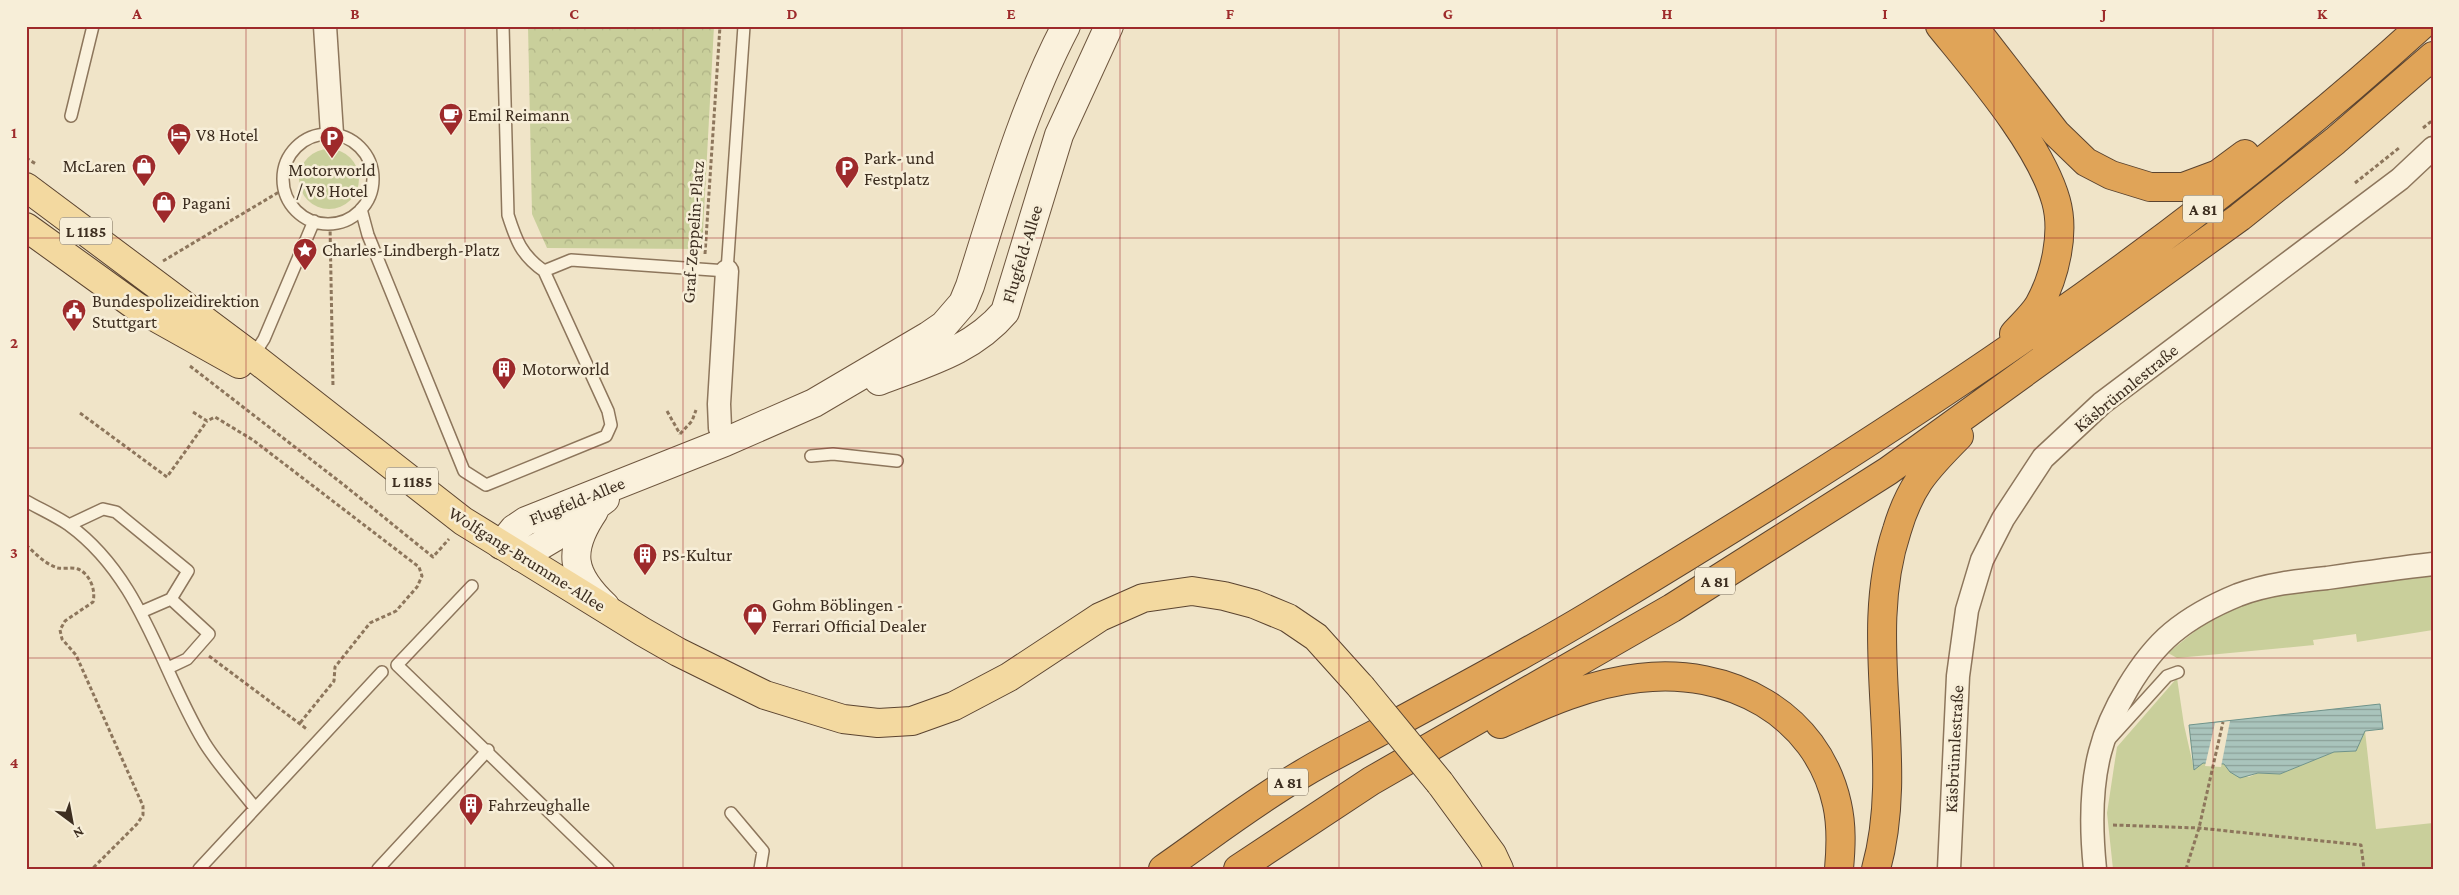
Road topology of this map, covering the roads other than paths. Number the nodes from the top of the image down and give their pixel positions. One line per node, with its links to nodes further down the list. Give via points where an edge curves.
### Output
1 (94, 26): 11 (lane)
2 (325, 26): 12 (street)
3 (503, 26): 17 (lane, via 508,215 516,241 530,261)
4 (744, 26): 18 (lane)
5 (1066, 26): 22 (main road, Flugfeld-Allee, via 1018,138 963,303 953,317 928,336)
6 (1109, 26): 22 (main road, Flugfeld-Allee, via 1059,135 1005,312 991,328 960,349)
7 (1940, 26): 21 (highway, via 2038,160 2056,201 2060,223 2059,247 2039,305)
8 (1973, 26): 9 (highway, via 2056,133 2086,162 2110,175 2162,189 2183,187 2218,174)
9 (2420, 26): 21 (highway, A 81, via 2311,123 2223,193 2129,266)
10 (2433, 56): 20 (highway, A 81, via 2240,217)
11 (71, 116)
12 (332, 134): 14 (lane, via 358,145 367,156 373,183); 16 (lane, via 315,136 300,144 289,156 284,172 284,189 290,203 300,214)
13 (2425, 140): 54 (street, Käsbrünnlestraße, via 2400,179 2102,403 2043,458 2003,519 1986,552 1967,610 1958,676)
14 (361, 209): 16 (lane, via 353,216 330,225); 17 (lane, via 368,235 464,471 486,485 606,436 611,425 608,411)
15 (32, 215): 19 (main road, Wolfgang-Brumme-Allee / L 1185); 23 (main road, Wolfgang-Brumme-Allee / L 1185, via 137,307)
16 (314, 221): 19 (lane, via 264,339)
17 (544, 271): 18 (lane, via 571,260)
18 (727, 271): 24 (street, via 719,404 720,428)
19 (252, 356): 23 (main road, Wolfgang-Brumme-Allee / L 1185)
20 (2046, 359): 42 (highway, A 81, via 1797,531 1672,608); 53 (highway, via 1966,428 1938,457 1918,482 1899,523 1886,567 1881,612 1887,786 1883,839)
21 (1973, 375): 49 (highway, A 81, via 1791,494 1586,618 1301,774)
22 (814, 403): 24 (main road, Flugfeld-Allee)
23 (325, 414): 31 (main road, Wolfgang-Brumme-Allee / L 1185, via 463,521)
24 (725, 442): 27 (main road, Flugfeld-Allee)
25 (811, 456): 26 (lane, via 833,454)
26 (897, 461)
27 (632, 478): 29 (main road, Flugfeld-Allee); 31 (main road, Flugfeld-Allee, via 526,521 514,529)
28 (26, 501): 30 (lane)
29 (598, 505): 31 (main road, Flugfeld-Allee, via 553,538); 36 (main road, via 582,529 576,548 577,564 588,590)
30 (69, 525): 34 (lane, via 102,509 116,512 188,571); 35 (lane, via 102,554)
31 (511, 551): 36 (main road, Wolfgang-Brumme-Allee / L 1185)
32 (2433, 564): 41 (street, via 2273,585 2237,596 2204,612 2172,633 2150,658 2118,706)
33 (472, 586): 40 (lane, via 397,665)
34 (171, 599): 35 (lane); 37 (lane, via 209,634 187,658)
35 (141, 612): 37 (lane)
36 (614, 614): 51 (main road, Wolfgang-Brumme-Allee / L 1185, bridge, via 678,652 765,695 843,719 878,723 912,721 954,706 1009,677 1100,617 1143,598 1192,592 1254,604 1288,618 1316,637 1440,783 1492,854)
37 (168, 668): 43 (lane, via 204,742)
38 (382, 672): 43 (lane)
39 (2178, 672): 41 (lane, via 2167,676)
40 (488, 750): 46 (lane); 47 (lane)
41 (2100, 751): 55 (street, via 2092,802)
42 (1370, 781): 50 (highway, A 81); 52 (highway, via 1402,777 1444,752 1518,716 1612,682 1665,676 1713,680 1763,701 1796,730 1818,757 1837,804)
43 (255, 808): 45 (lane)
44 (730, 813): 48 (lane, via 763,851)
45 (199, 869)
46 (378, 869)
47 (608, 869)
48 (760, 869)
49 (1164, 869)
50 (1238, 869)
51 (1499, 869)
52 (1839, 869)
53 (1876, 869)
54 (1949, 869)
55 (2095, 869)

